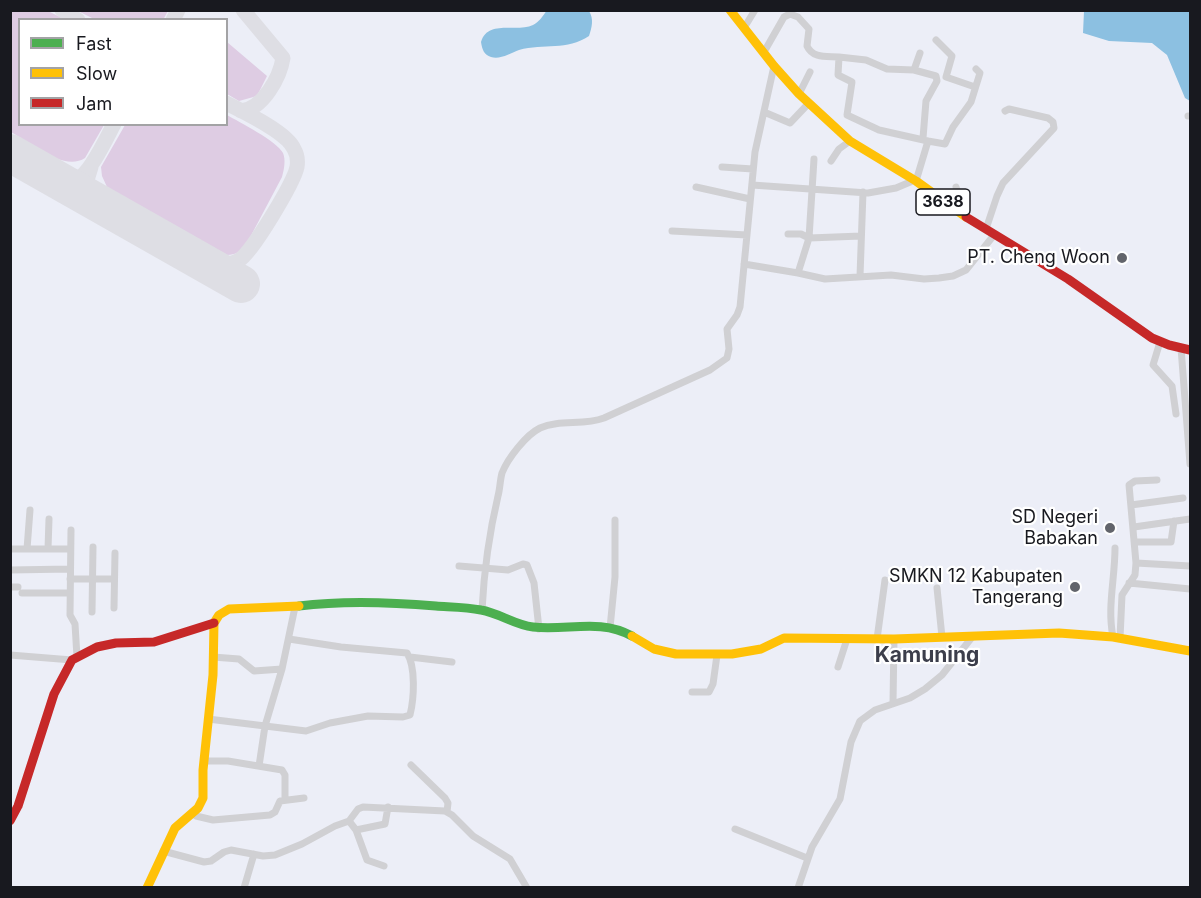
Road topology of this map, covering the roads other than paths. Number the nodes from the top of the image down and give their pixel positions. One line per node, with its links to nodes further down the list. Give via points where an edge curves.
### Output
1 (755, 10): 3 (street)
2 (732, 11): 3 (street, 3638)
3 (744, 28): 5 (street, 3638)
4 (936, 40): 12 (street, via 952,56 946,77)
5 (764, 52): 7 (street, via 784,17 790,14 809,29 810,52); 8 (street, 3638)
6 (920, 53): 10 (street)
7 (839, 57): 10 (street, via 866,60 886,69); 17 (street, via 838,75 852,82)
8 (774, 66): 13 (street, 3638); 16 (street)
9 (976, 69): 12 (street, via 980,73)
10 (914, 70): 19 (street, via 937,77 926,101)
11 (810, 72): 13 (street)
12 (975, 87): 19 (street, via 971,102 952,127 947,142)
13 (799, 94): 14 (street, 3638)
14 (809, 103): 16 (street, via 790,123); 18 (street, 3638)
15 (1005, 111): 34 (street, via 1048,118 1054,128 1003,183)
16 (764, 112): 24 (street)
17 (847, 115): 18 (street); 19 (street, via 887,132)
18 (837, 128): 20 (street, 3638)
19 (926, 140): 25 (street)
20 (850, 141): 22 (street); 25 (street, 3638)
21 (814, 159): 29 (street)
22 (831, 160)
23 (722, 167): 24 (street)
24 (753, 169): 26 (street)
25 (915, 181): 30 (street); 32 (street, 3638)
26 (752, 185): 29 (street); 31 (street)
27 (696, 187): 31 (street)
28 (956, 187): 32 (street)
29 (812, 188): 30 (street); 38 (street)
30 (863, 192): 37 (street)
31 (750, 199): 36 (street)
32 (955, 211): 34 (street, 3638)
33 (672, 231): 36 (street)
34 (990, 232): 41 (street, via 973,264 953,276); 42 (street, 3638)
35 (788, 234): 38 (street)
36 (747, 235): 39 (street)
37 (861, 236): 38 (street); 41 (street)
38 (809, 238): 40 (street)
39 (744, 264): 40 (street); 67 (street, via 740,307 727,329 729,354 724,362 597,421 548,425 528,437 502,473)
40 (798, 273): 41 (street, via 825,279)
41 (860, 276)
42 (1160, 342): 43 (street, 3638); 44 (street, via 1153,365 1172,386)
43 (1186, 349): 45 (street)
44 (1176, 414)
45 (1191, 464)
46 (1157, 480): 48 (street, via 1131,484)
47 (1183, 498): 48 (street)
48 (1131, 506): 54 (street)
49 (30, 510): 60 (street)
50 (49, 519): 61 (street)
51 (1191, 519): 53 (street)
52 (615, 520): 85 (street)
53 (1174, 521): 54 (street); 56 (street, via 1172,542)
54 (1134, 527): 56 (street)
55 (71, 530): 62 (street)
56 (1135, 542): 64 (street)
57 (93, 547): 71 (street)
58 (1115, 548): 88 (street, via 1110,618)
59 (10, 549): 60 (street)
60 (27, 549): 61 (street)
61 (48, 549): 62 (street)
62 (70, 549): 68 (street)
63 (114, 553): 72 (street)
64 (1136, 563): 66 (street); 74 (street)
65 (459, 566): 67 (street)
66 (1191, 566)
67 (485, 568): 81 (street); 84 (street, via 508,570 527,565 534,583)
68 (70, 569): 69 (street); 70 (street)
69 (10, 570)
70 (70, 579): 71 (street); 78 (street)
71 (93, 579): 72 (street); 82 (street)
72 (114, 579): 80 (street)
73 (885, 580): 91 (street)
74 (1129, 583): 77 (street); 88 (street, via 1122,595)
75 (937, 588): 87 (street)
76 (17, 589): 78 (street)
77 (1191, 589)
78 (70, 593): 98 (street, via 70,615 75,624)
79 (295, 607): 81 (street, via 392,602); 83 (street, via 229,609); 89 (street)
80 (114, 608)
81 (482, 610): 84 (street)
82 (92, 612)
83 (214, 623): 96 (street); 98 (street, via 154,642 97,646)
84 (539, 628): 85 (street)
85 (610, 628): 95 (street, via 660,652)
86 (973, 636): 87 (street); 88 (street, via 1082,634); 103 (street, via 942,675 910,698)
87 (942, 637): 92 (street)
88 (1116, 638): 93 (street)
89 (289, 639): 97 (street, via 406,653); 101 (street)
90 (847, 639): 91 (street); 95 (street, via 784,638 761,649); 100 (street)
91 (877, 639): 92 (street)
92 (894, 639): 103 (street)
93 (1191, 651)
94 (10, 655): 98 (street)
95 (717, 655): 102 (street, via 709,692)
96 (213, 657): 101 (street, via 239,659 254,671); 104 (street)
97 (410, 657): 99 (street); 105 (street, via 414,694 408,716 369,716 306,731)
98 (74, 659): 114 (street, via 54,694)
99 (452, 662)
100 (838, 667)
101 (282, 669): 105 (street)
102 (693, 692)
103 (893, 703): 120 (street, via 868,713 857,726 840,799)
104 (208, 719): 105 (street); 106 (street)
105 (265, 726): 108 (street)
106 (204, 760): 108 (street); 113 (street, via 203,798)
107 (411, 765): 112 (street, via 446,798)
108 (259, 766): 110 (street, via 284,771)
109 (304, 798): 110 (street)
110 (285, 799): 113 (street, via 270,815 213,820)
111 (388, 807): 112 (street); 115 (street, via 363,807); 116 (street, via 385,824)
112 (447, 812): 124 (street, via 473,837 510,859)
113 (193, 813): 118 (street, via 177,825)
114 (10, 821)
115 (349, 821): 116 (street); 119 (street, via 288,850 267,856)
116 (356, 830): 121 (street, via 367,860)
117 (735, 830): 120 (street)
118 (163, 851): 119 (street, via 204,862 228,850); 122 (street)
119 (255, 854): 123 (street)
120 (807, 858): 125 (street)
121 (384, 866)
122 (147, 888)
123 (244, 888)
124 (527, 888)
125 (798, 888)

